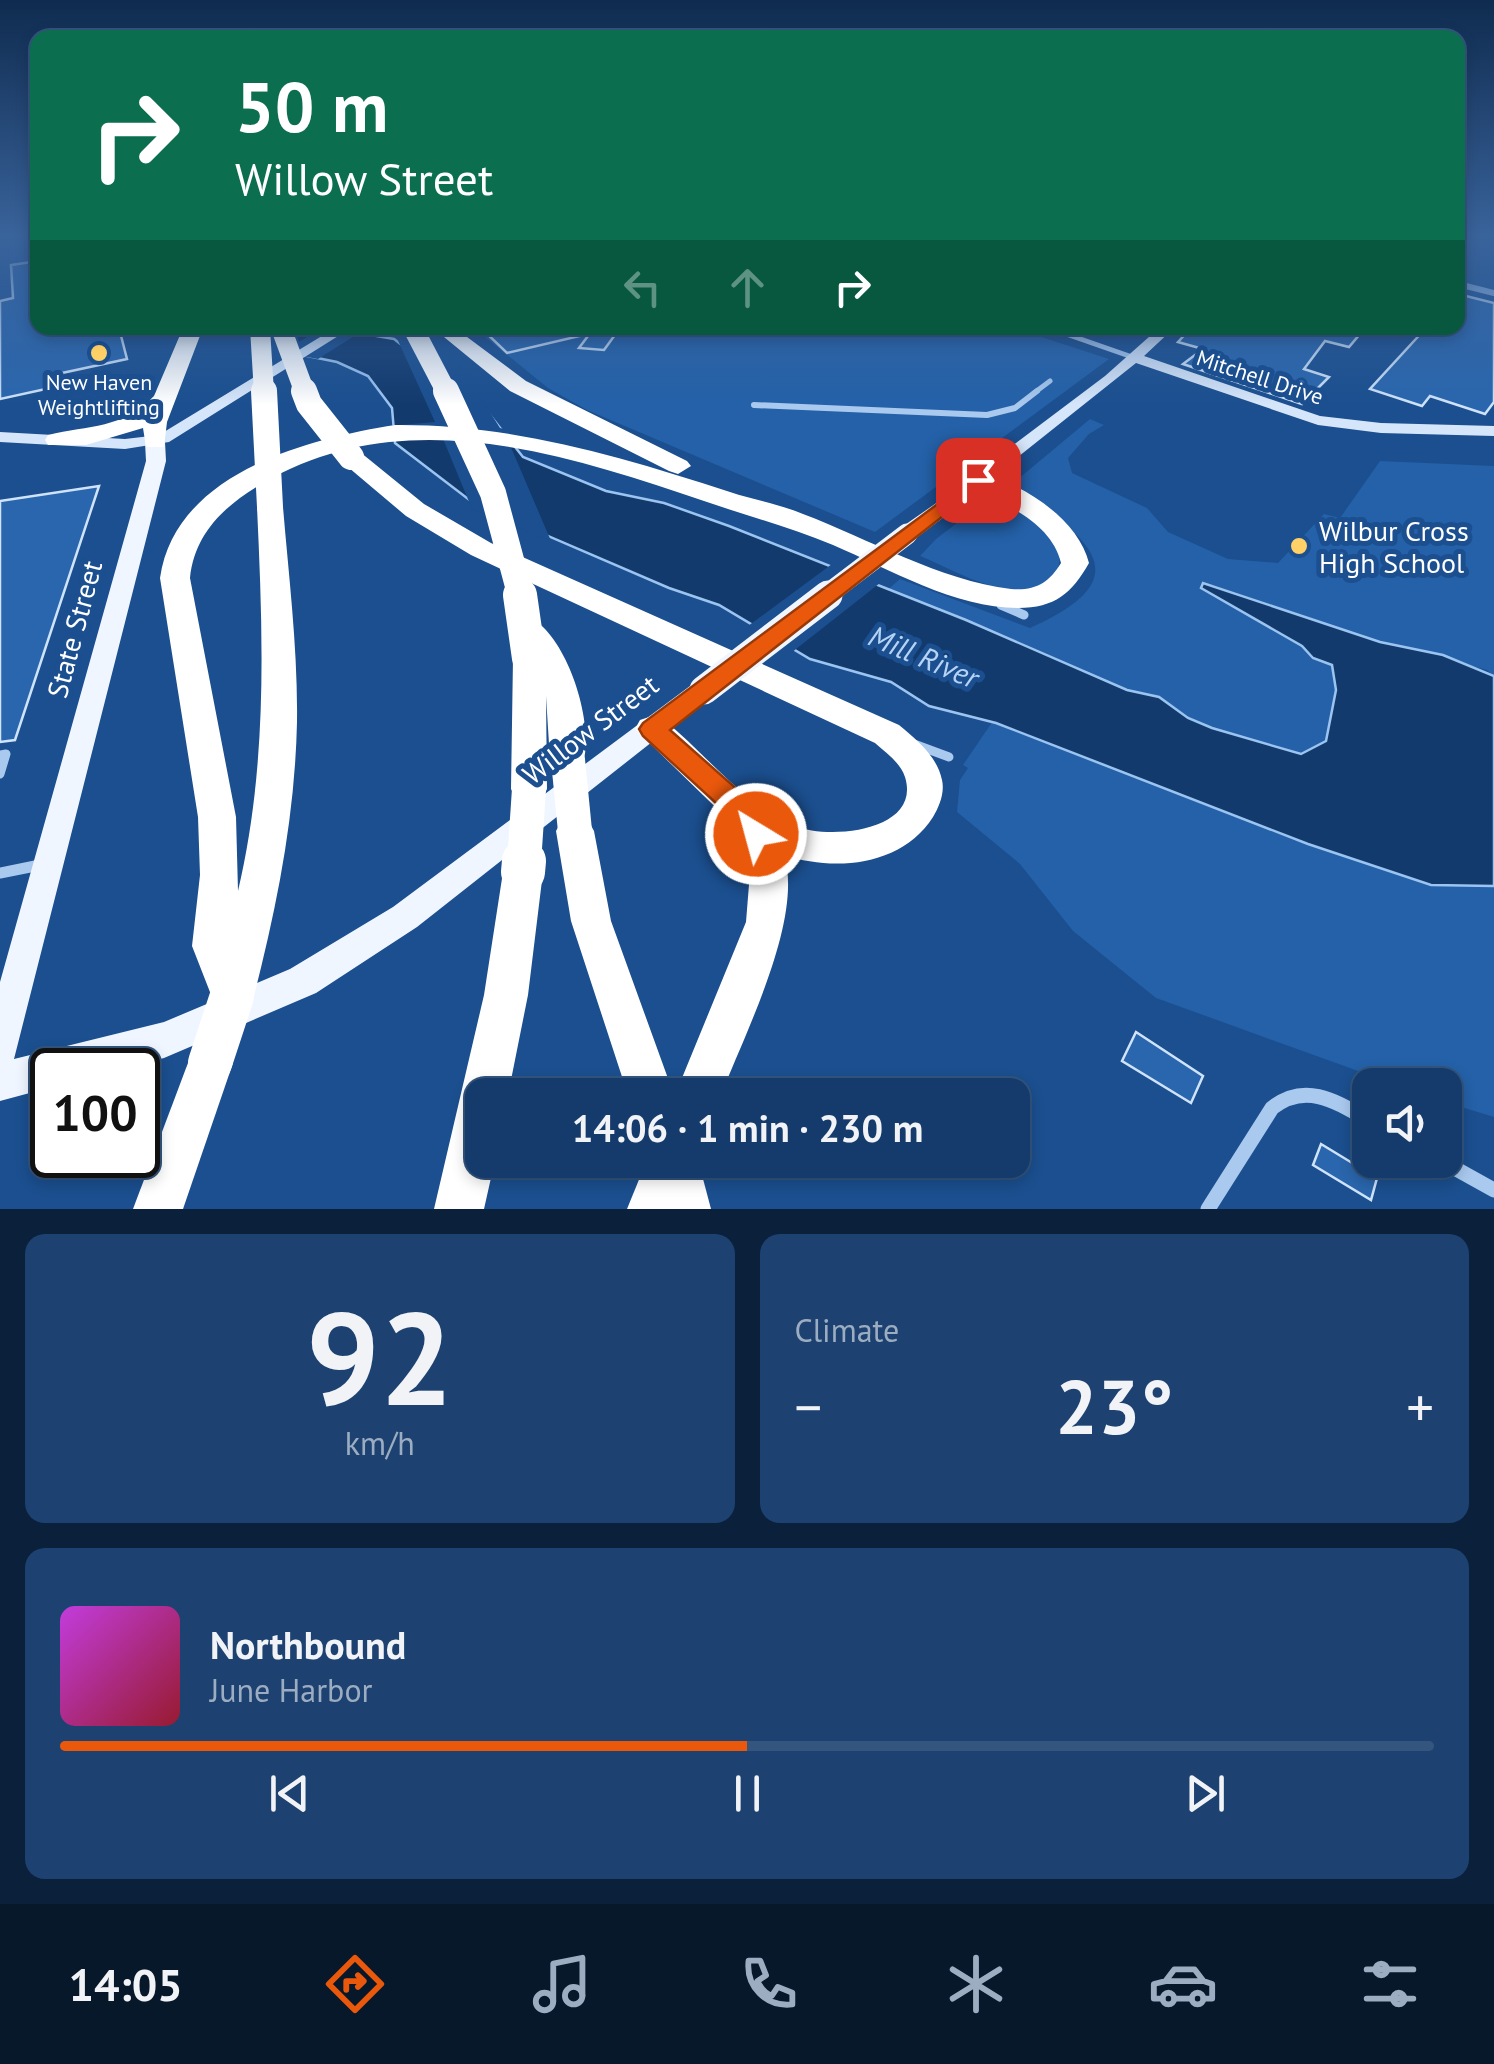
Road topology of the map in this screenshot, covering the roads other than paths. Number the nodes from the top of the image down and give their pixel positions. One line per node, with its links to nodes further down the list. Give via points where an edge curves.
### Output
1 (191, 335): 11 (highway)
2 (260, 335): 30 (highway, bridge, via 278,755 264,861)
3 (284, 335): 23 (highway, bridge, via 309,404 351,456 415,510 480,550)
4 (332, 335): 16 (main road)
5 (416, 335): 21 (highway, bridge, via 492,490)
6 (452, 335): 18 (highway, via 538,398)
7 (1069, 335): 9 (lane)
8 (1160, 335): 9 (main road, Willow Street)
9 (1135, 358): 13 (main road, Mitchell Drive, via 1318,420); 17 (main road, Willow Street)
10 (1050, 382): 12 (lane, via 1015,408 988,416)
11 (164, 399): 15 (highway, via 125,427); 16 (highway)
12 (754, 405)
13 (1494, 431)
14 (0, 437): 15 (main road)
15 (56, 440): 16 (main road)
16 (155, 442): 28 (main road, State Street, via 156,462)
17 (978, 480): 19 (highway, via 1053,526 1072,549 1074,563 1067,579 1043,595 1008,599); 22 (main road, Willow Street, bridge)
18 (780, 514): 19 (highway); 30 (highway, via 539,445 458,430 375,434 304,452 247,481 206,514 176,562 177,590 216,817 220,875 213,946)
19 (976, 593): 20 (lane)
20 (1024, 615)
21 (534, 645): 32 (highway, bridge, via 523,872); 33 (highway, bridge, via 561,682 591,921)
22 (652, 729): 27 (highway); 35 (main road, Willow Street, via 404,918 303,981 164,1040)
23 (895, 739): 25 (lane); 27 (highway, via 920,769 924,789 910,822 890,839 836,851 792,842)
24 (0, 756): 26 (lane, via 6,754)
25 (949, 756)
26 (0, 774)
27 (755, 822): 34 (highway, via 770,872 769,911)
28 (48, 864): 29 (lane); 31 (main road, State Street)
29 (0, 872)
30 (231, 981): 40 (highway, bridge, via 210,1063)
31 (0, 1048)
32 (489, 1078)
33 (645, 1078)
34 (705, 1078)
35 (0, 1082)
36 (1352, 1112): 42 (street, via 1294,1092 1272,1108)
37 (1462, 1172): 39 (street)
38 (466, 1178): 41 (highway)
39 (1494, 1190)
40 (158, 1209)
41 (459, 1209)
42 (1208, 1209)

